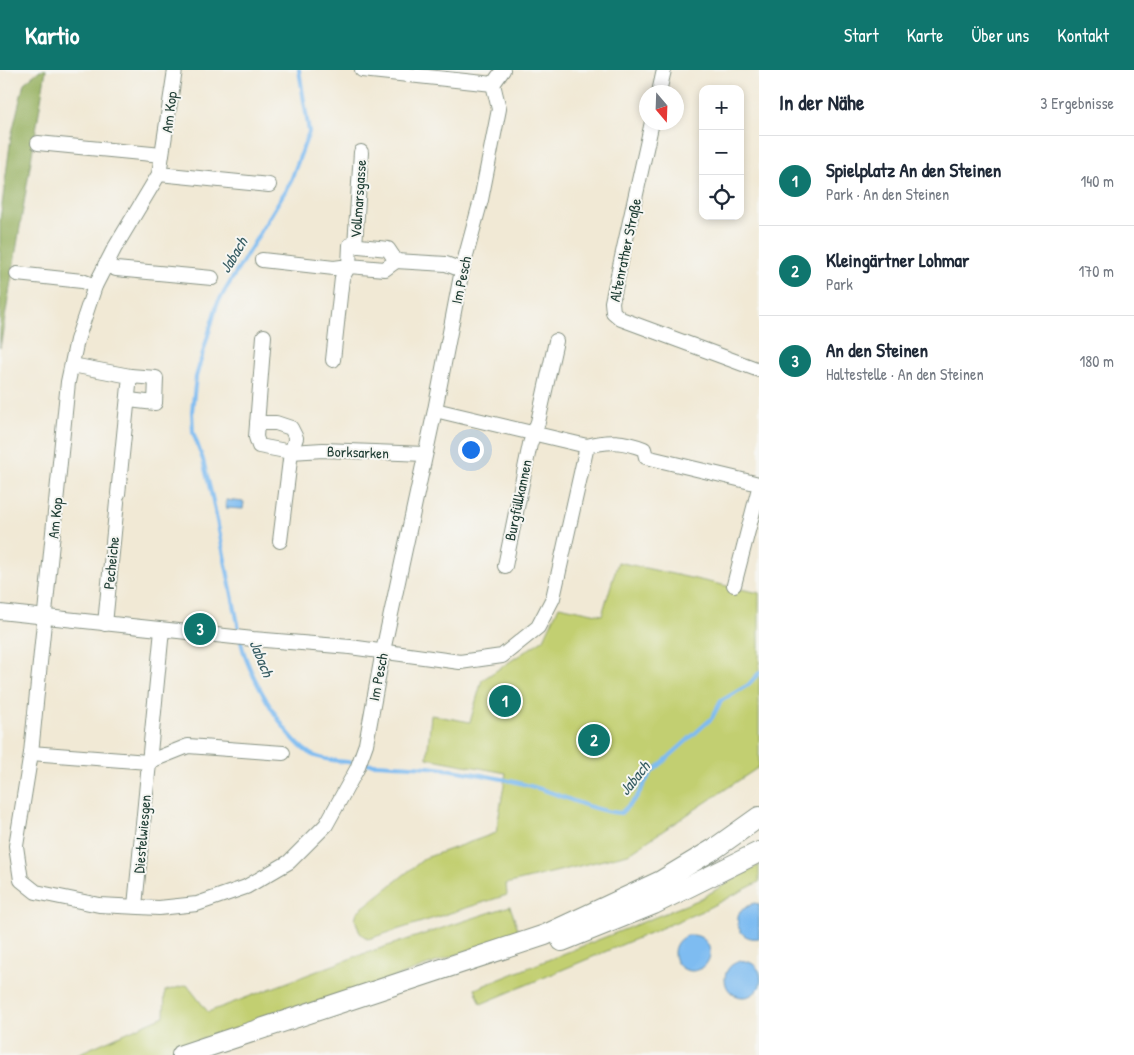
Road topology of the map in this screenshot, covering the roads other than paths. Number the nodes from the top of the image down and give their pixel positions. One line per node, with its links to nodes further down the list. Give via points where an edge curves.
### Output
1 (175, 70): 10 (street, Am Kop)
2 (362, 70): 5 (street)
3 (504, 70): 5 (street)
4 (664, 70): 6 (street)
5 (493, 84): 18 (street, Im Pesch, via 499,110 481,200)
6 (661, 85)
7 (650, 130): 26 (street, Altenrather Straße, via 612,302 613,312 621,318)
8 (38, 143): 10 (street, Am Kop)
9 (361, 152): 13 (street, Vollmarsgasse)
10 (162, 154): 11 (street, Am Kop)
11 (159, 174): 12 (street); 16 (street, Am Kop)
12 (269, 184)
13 (355, 246): 15 (street, Vollmarsgasse, via 388,249); 17 (street, Vollmarsgasse, via 350,245)
14 (262, 260): 17 (street, via 334,268)
15 (396, 261): 17 (street, via 384,269); 18 (street, via 446,264)
16 (105, 265): 20 (street, via 116,270); 21 (street, Am Kop)
17 (348, 266): 24 (street, Vollmarsgasse, via 342,278)
18 (462, 270): 29 (street, Im Pesch)
19 (17, 274): 21 (street, via 82,281)
20 (212, 278)
21 (96, 286): 25 (street, Am Kop)
22 (264, 336): 30 (street, Borksarken)
23 (556, 341): 31 (street, Burgfüllkannen)
24 (333, 360)
25 (72, 365): 27 (street); 40 (street, Am Kop)
26 (759, 370)
27 (130, 376): 28 (street, Pecheiche); 28 (street, via 156,378 155,403)
28 (129, 400): 41 (street, Pecheiche)
29 (435, 410): 31 (street); 34 (street, Im Pesch)
30 (257, 423): 33 (street, Borksarken, via 259,446); 33 (street, via 291,428 296,438)
31 (533, 433): 32 (street); 37 (street, Burgfüllkannen)
32 (587, 446): 35 (street, via 605,441 625,442 644,449 646,457); 43 (street, via 553,598 538,627 502,656 460,662)
33 (290, 452): 34 (street, Borksarken); 36 (street)
34 (425, 454): 43 (street, Im Pesch)
35 (759, 486): 38 (street)
36 (280, 541)
37 (505, 566)
38 (734, 584)
39 (0, 612): 40 (street)
40 (44, 616): 41 (street); 45 (street, Am Kop)
41 (105, 624): 42 (street)
42 (162, 630): 43 (street); 46 (street, Diestelwiesgen)
43 (382, 652): 49 (street, Im Pesch, via 362,754 326,825 289,862 246,888 197,904 159,908)
44 (283, 753): 46 (street, via 188,746)
45 (31, 754): 46 (street); 49 (street, Im Pesch, via 16,846 21,880 28,888 48,895 99,905)
46 (148, 762): 49 (street, Diestelwiesgen)
47 (759, 817): 50 (highway, via 661,881)
48 (759, 852): 50 (highway, via 654,904)
49 (135, 906)
50 (547, 940): 51 (highway)
51 (516, 952): 52 (highway); 53 (highway)
52 (182, 1055)
53 (221, 1055)

